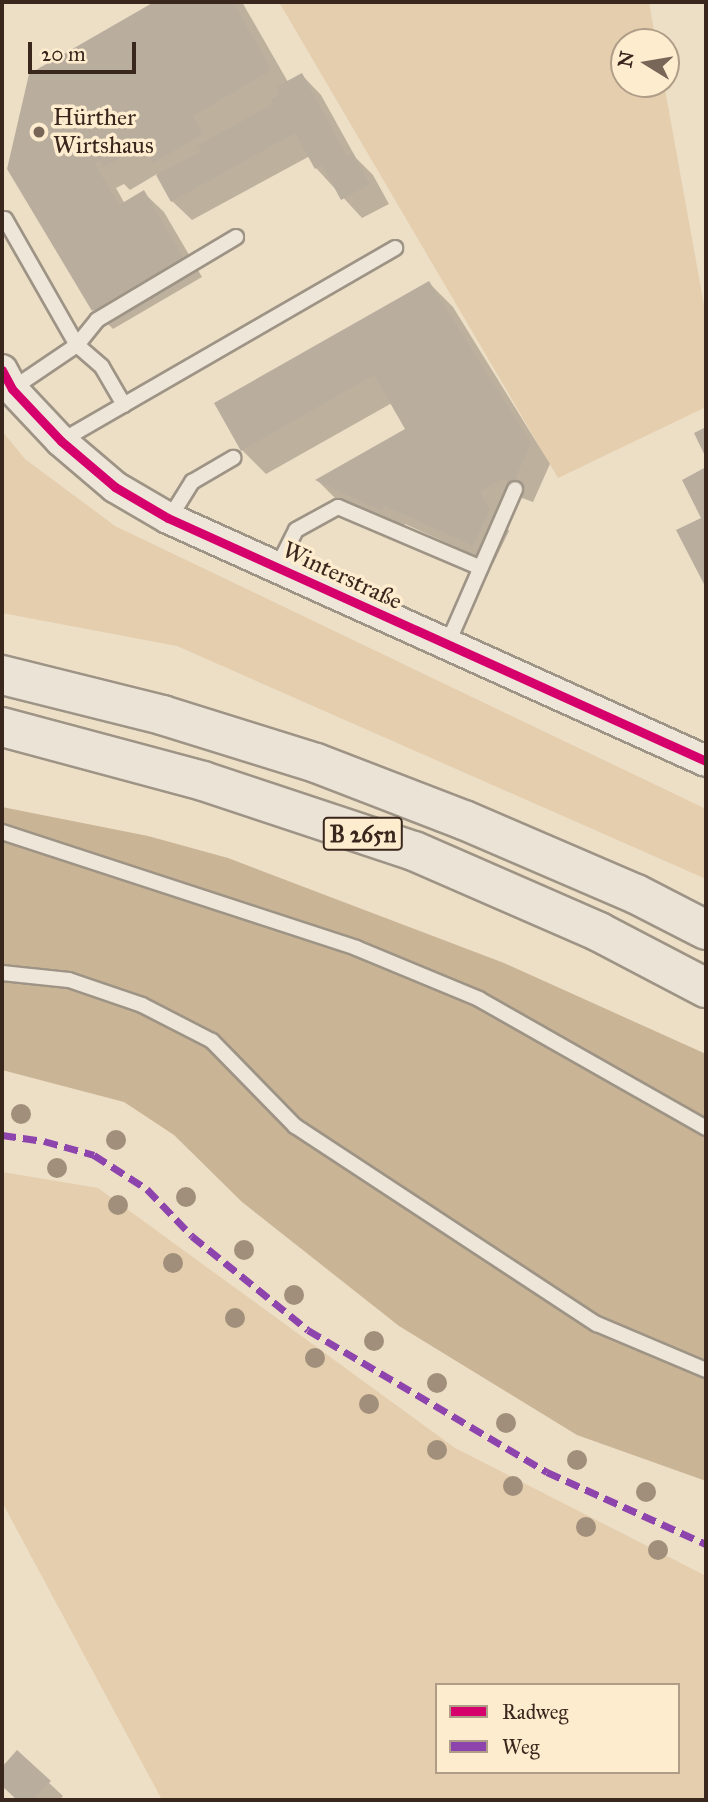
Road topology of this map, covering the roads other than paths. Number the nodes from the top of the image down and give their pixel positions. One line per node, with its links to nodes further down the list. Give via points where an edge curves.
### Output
1 (5, 219): 4 (lane)
2 (236, 237): 4 (lane, via 97,320)
3 (395, 248): 6 (lane)
4 (77, 345): 5 (lane); 6 (lane, via 102,367)
5 (7, 380): 7 (street, Winterstraße)
6 (124, 405): 7 (lane)
7 (61, 441): 10 (street, Winterstraße, via 115,487)
8 (233, 458): 10 (lane, via 192,482)
9 (514, 489): 12 (lane)
10 (169, 519): 11 (street, Winterstraße)
11 (277, 568): 12 (lane, via 296,530 338,507); 13 (street, Winterstraße)
12 (481, 568): 13 (lane)
13 (447, 645): 16 (street, Winterstraße)
14 (2, 675): 18 (main road, B 265n, via 162,715 316,763 464,820 636,894)
15 (2, 727): 20 (main road, B 265n, via 203,780 414,850 600,932)
16 (706, 761)
17 (2, 832): 21 (lane, via 343,944 479,999)
18 (706, 930)
19 (2, 973): 22 (lane, via 69,980 142,1005 212,1041 306,1134 597,1324)
20 (706, 988)
21 (706, 1128)
22 (706, 1370)

